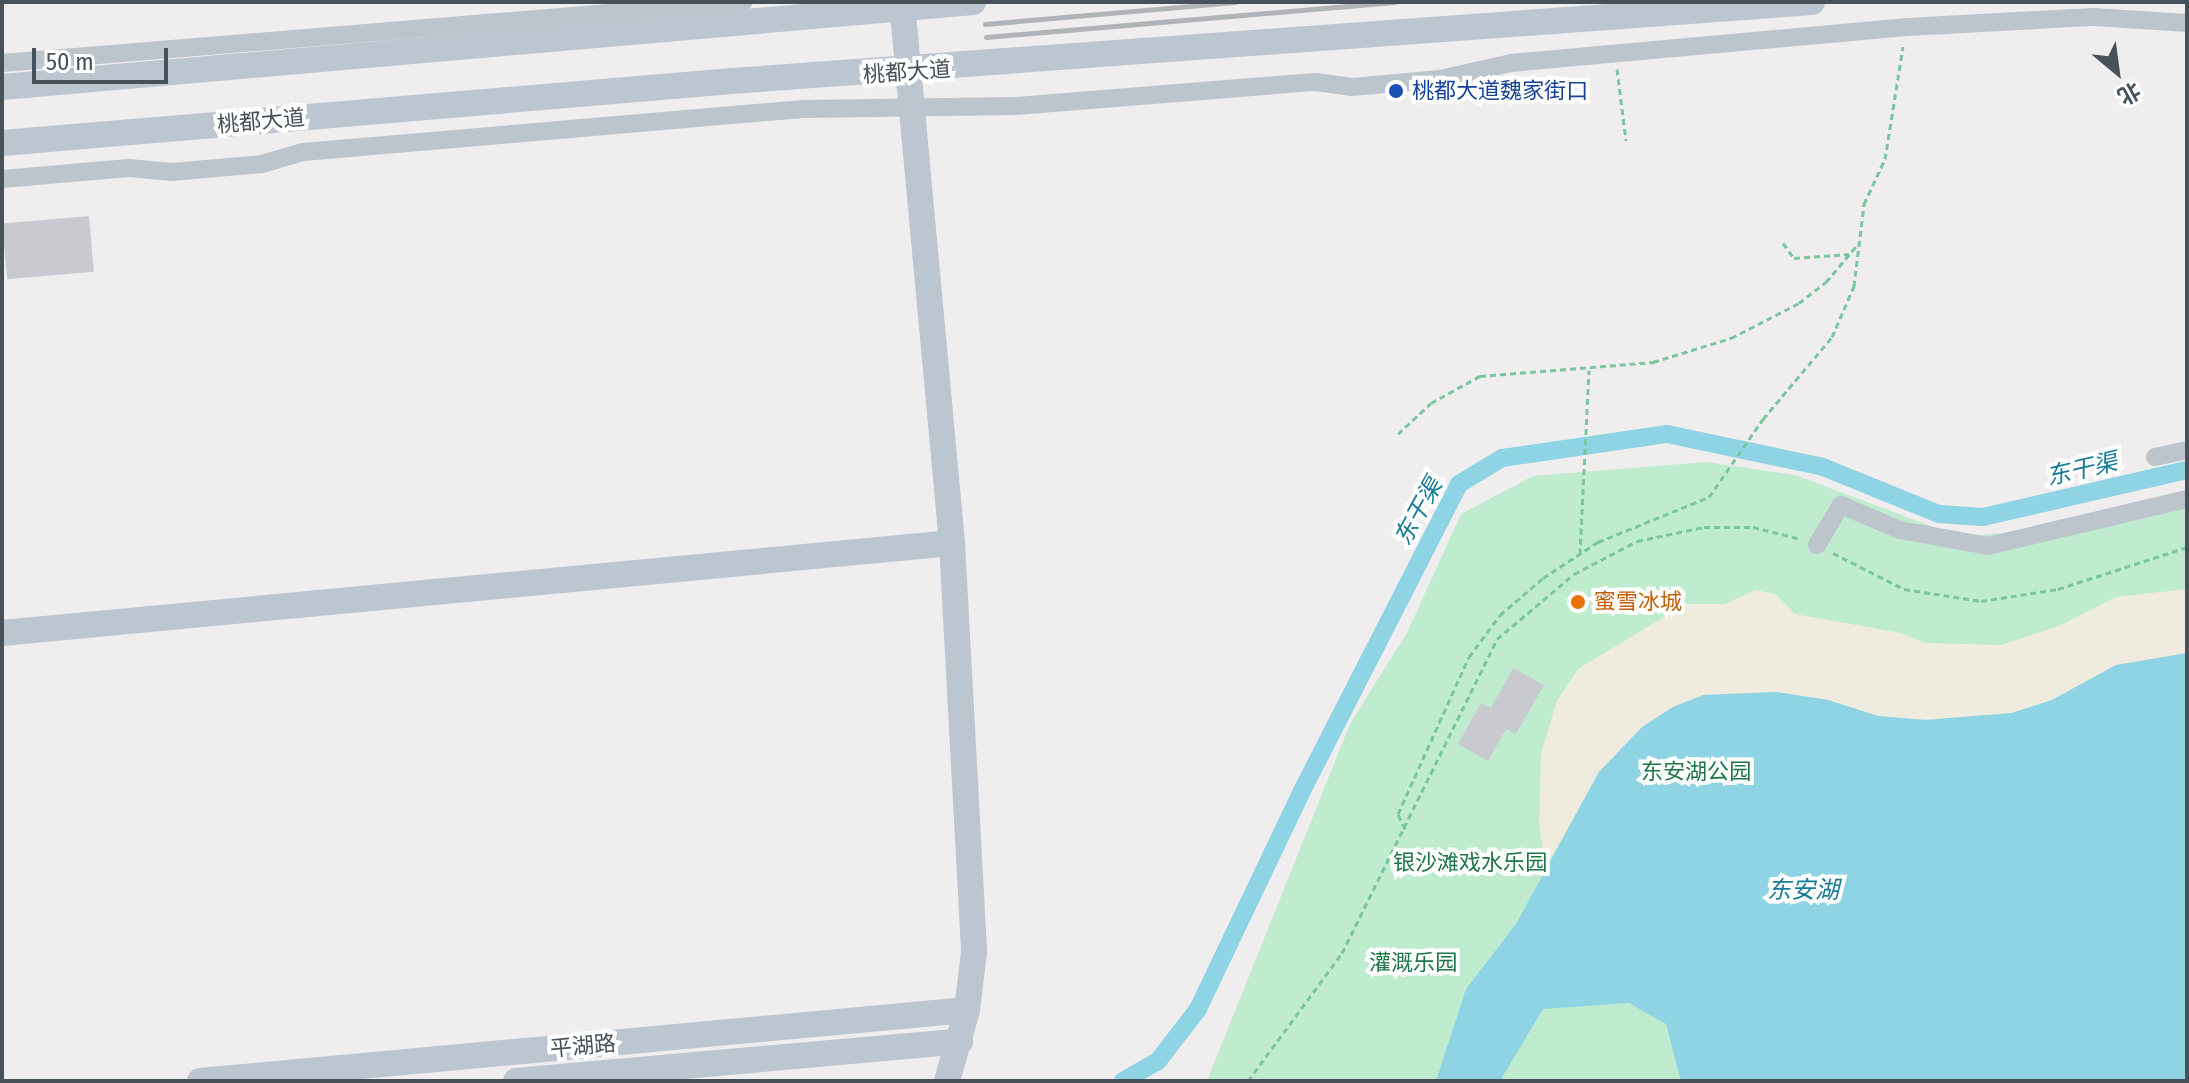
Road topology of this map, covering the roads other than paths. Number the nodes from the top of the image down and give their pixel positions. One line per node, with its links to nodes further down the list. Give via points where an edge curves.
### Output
1 (743, 2): 6 (street)
2 (973, 2): 4 (street)
3 (1812, 2): 7 (street, 桃都大道)
4 (903, 5): 7 (street); 8 (street)
5 (2187, 23): 9 (street, via 2094,17 1907,27 1615,54 1352,87 1316,82 1016,106)
6 (2, 63)
7 (908, 72): 9 (street); 10 (street, 桃都大道, via 716,83)
8 (2, 87)
9 (911, 105): 11 (street, via 303,152 262,164 172,172 129,168); 15 (street)
10 (2, 143)
11 (2, 179)
12 (2187, 450): 13 (street)
13 (2155, 457)
14 (2187, 499): 16 (street, via 1988,546 1900,530 1841,505)
15 (952, 543): 17 (street); 18 (street, via 974,952)
16 (1817, 545)
17 (2, 633)
18 (967, 1010): 19 (street); 20 (street, 平湖路)
19 (960, 1041): 21 (street, 平湖路); 22 (street)
20 (200, 1081)
21 (516, 1081)
22 (947, 1081)

